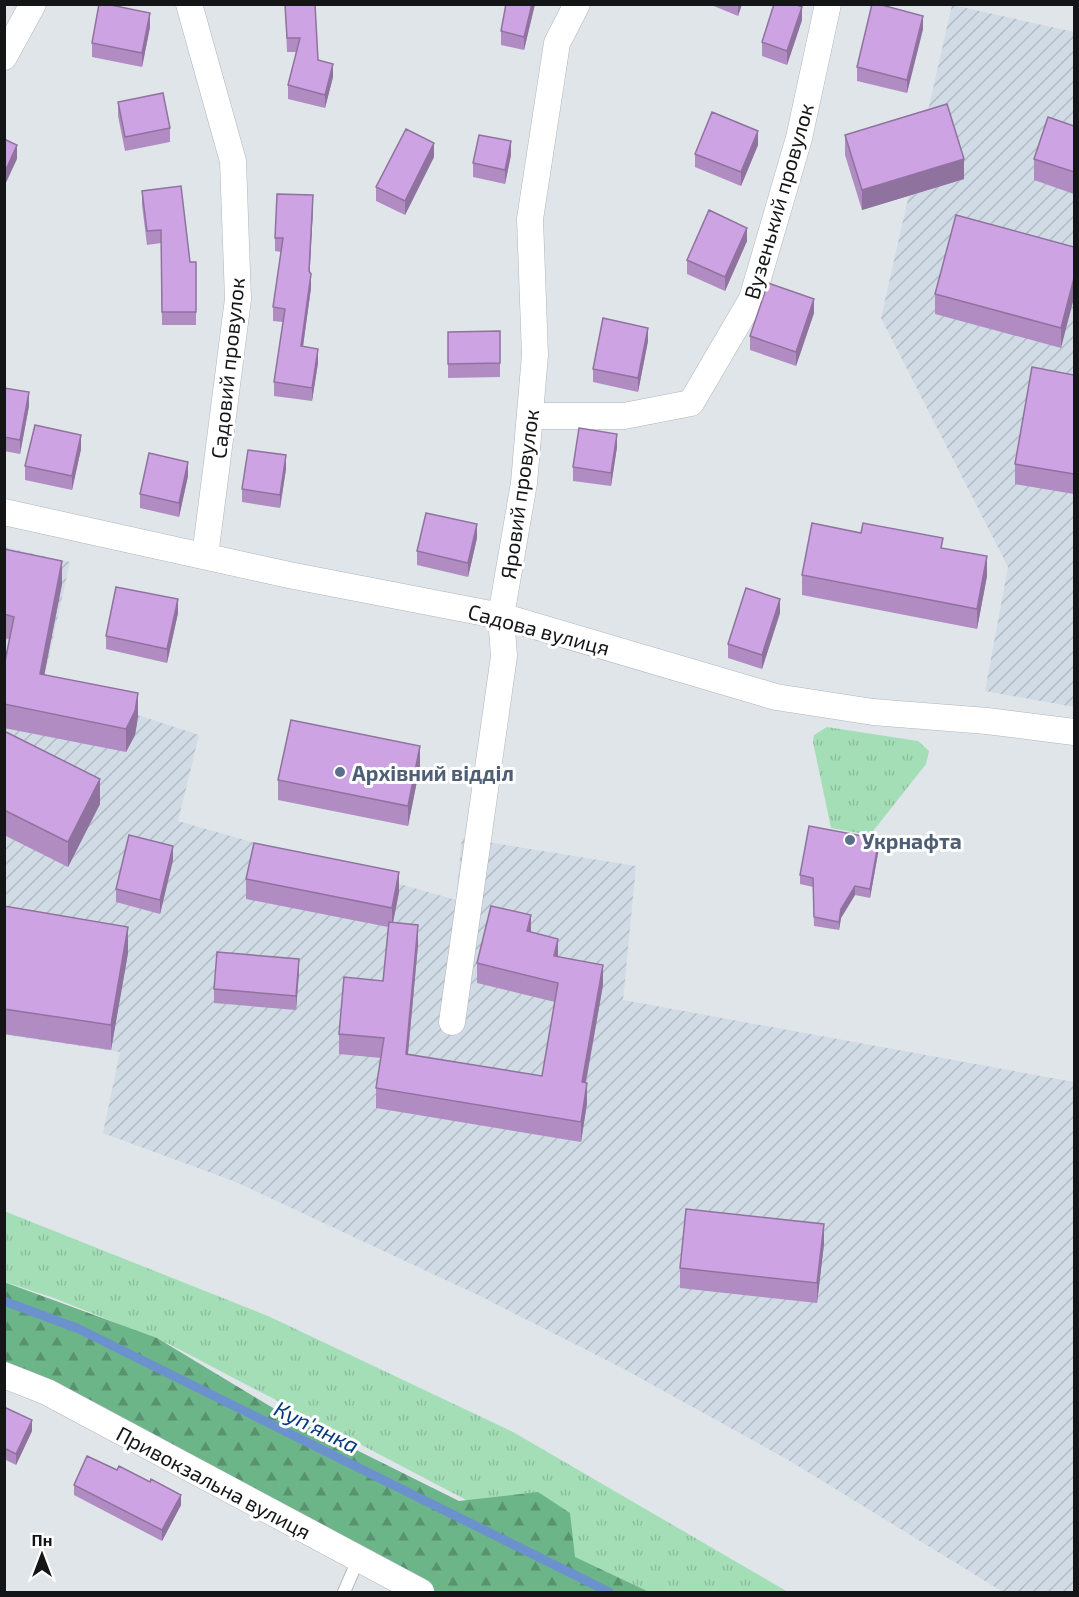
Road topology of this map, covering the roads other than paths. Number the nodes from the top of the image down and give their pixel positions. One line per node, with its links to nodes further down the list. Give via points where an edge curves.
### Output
1 (33, 4): 5 (street)
2 (189, 4): 8 (street, Садовий провулок, via 233,160 238,299)
3 (577, 4): 6 (street, Яровий провулок, via 557,44 530,219 535,355)
4 (828, 4): 6 (street, Вузенький провулок, via 799,138 752,299 691,403 624,416)
5 (4, 57)
6 (530, 416): 9 (street, Яровий провулок, via 524,483)
7 (4, 512): 8 (street, Садова вулиця)
8 (205, 556): 9 (street, Садова вулиця)
9 (501, 616): 10 (street, Садова вулиця, via 776,697 873,712); 11 (street, Яровий провулок, via 504,656)
10 (1074, 732)
11 (452, 1022)
12 (4, 1375): 13 (street, Привокзальна вулиця, via 47,1392)
13 (358, 1560): 14 (lane); 15 (street, Привокзальна вулиця)
14 (344, 1593)
15 (422, 1593)

